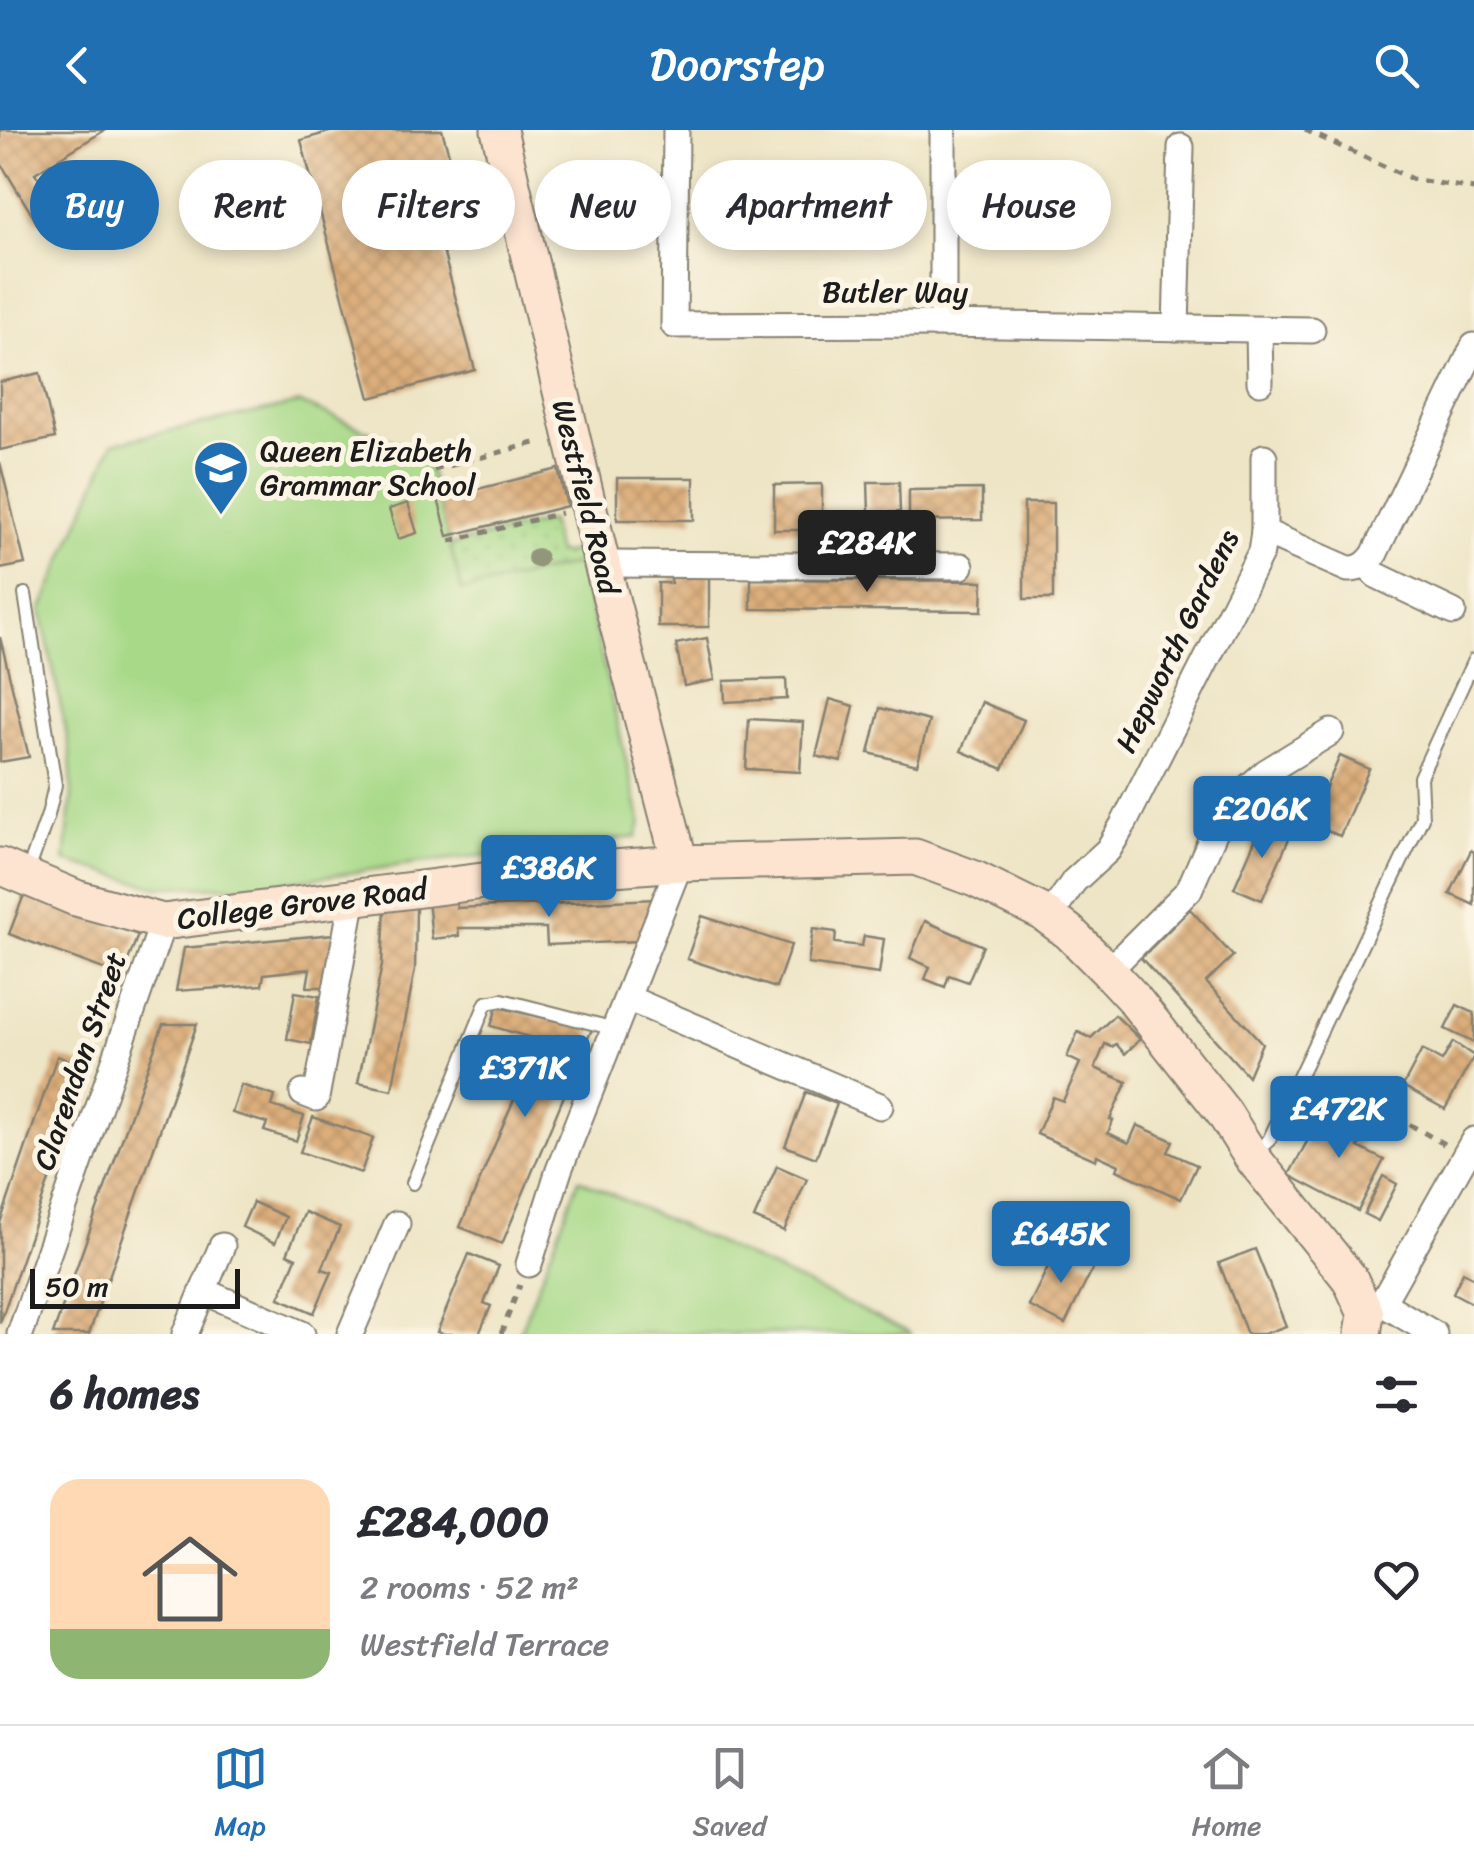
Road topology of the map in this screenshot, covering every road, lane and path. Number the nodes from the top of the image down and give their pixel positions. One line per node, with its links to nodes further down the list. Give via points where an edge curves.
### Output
1 (499, 130): 13 (street, Westfield Road)
2 (676, 130): 7 (street, Butler Way, via 674,324)
3 (944, 130): 7 (street)
4 (1306, 130): 6 (path, via 1412,179)
5 (1181, 147): 8 (street)
6 (1474, 190)
7 (943, 324): 8 (street, Butler Way)
8 (1176, 328): 9 (street, Butler Way)
9 (1259, 330): 10 (street, Butler Way); 12 (street)
10 (1312, 330)
11 (1474, 346): 22 (street)
12 (1260, 382)
13 (570, 434): 15 (path); 16 (street, Westfield Road)
14 (1264, 457): 18 (street)
15 (434, 470)
16 (588, 506): 17 (path); 21 (street, Westfield Road)
17 (508, 526): 19 (path); 20 (path)
18 (1264, 532): 22 (street, Hepworth Gardens, via 1348,569); 31 (street, Hepworth Gardens, via 1260,552 1124,823)
19 (510, 537)
20 (450, 541)
21 (602, 564): 23 (street); 28 (street, Westfield Road)
22 (1366, 564): 25 (street)
23 (962, 566)
24 (25, 594): 29 (lane, via 56,785 48,815)
25 (1453, 612)
26 (1474, 660): 40 (lane, via 1420,776 1422,818 1269,1140)
27 (1331, 732): 33 (street, via 1266,772 1224,808 1189,890)
28 (680, 862): 30 (street, College Grove Road); 31 (street, College Grove Road, via 915,857); 34 (street)
29 (13, 872): 32 (street, College Grove Road)
30 (353, 897): 32 (street, College Grove Road); 37 (street, via 316,1098)
31 (1049, 918): 33 (street, College Grove Road)
32 (162, 922): 47 (street, Clarendon Street)
33 (1108, 971): 40 (street, College Grove Road)
34 (627, 998): 35 (street); 38 (street)
35 (615, 1028): 41 (lane, via 502,1000 486,1003); 44 (street)
36 (1340, 1084): 39 (path)
37 (303, 1094)
38 (880, 1106)
39 (1469, 1148): 46 (street)
40 (1251, 1156): 46 (street, College Grove Road, via 1350,1279)
41 (413, 1183)
42 (397, 1224): 50 (street)
43 (222, 1246): 45 (street)
44 (529, 1264): 51 (path)
45 (203, 1291): 48 (street); 49 (street)
46 (1370, 1317): 52 (street)
47 (20, 1334)
48 (185, 1334)
49 (302, 1334)
50 (350, 1334)
51 (501, 1334)
52 (1434, 1334)

